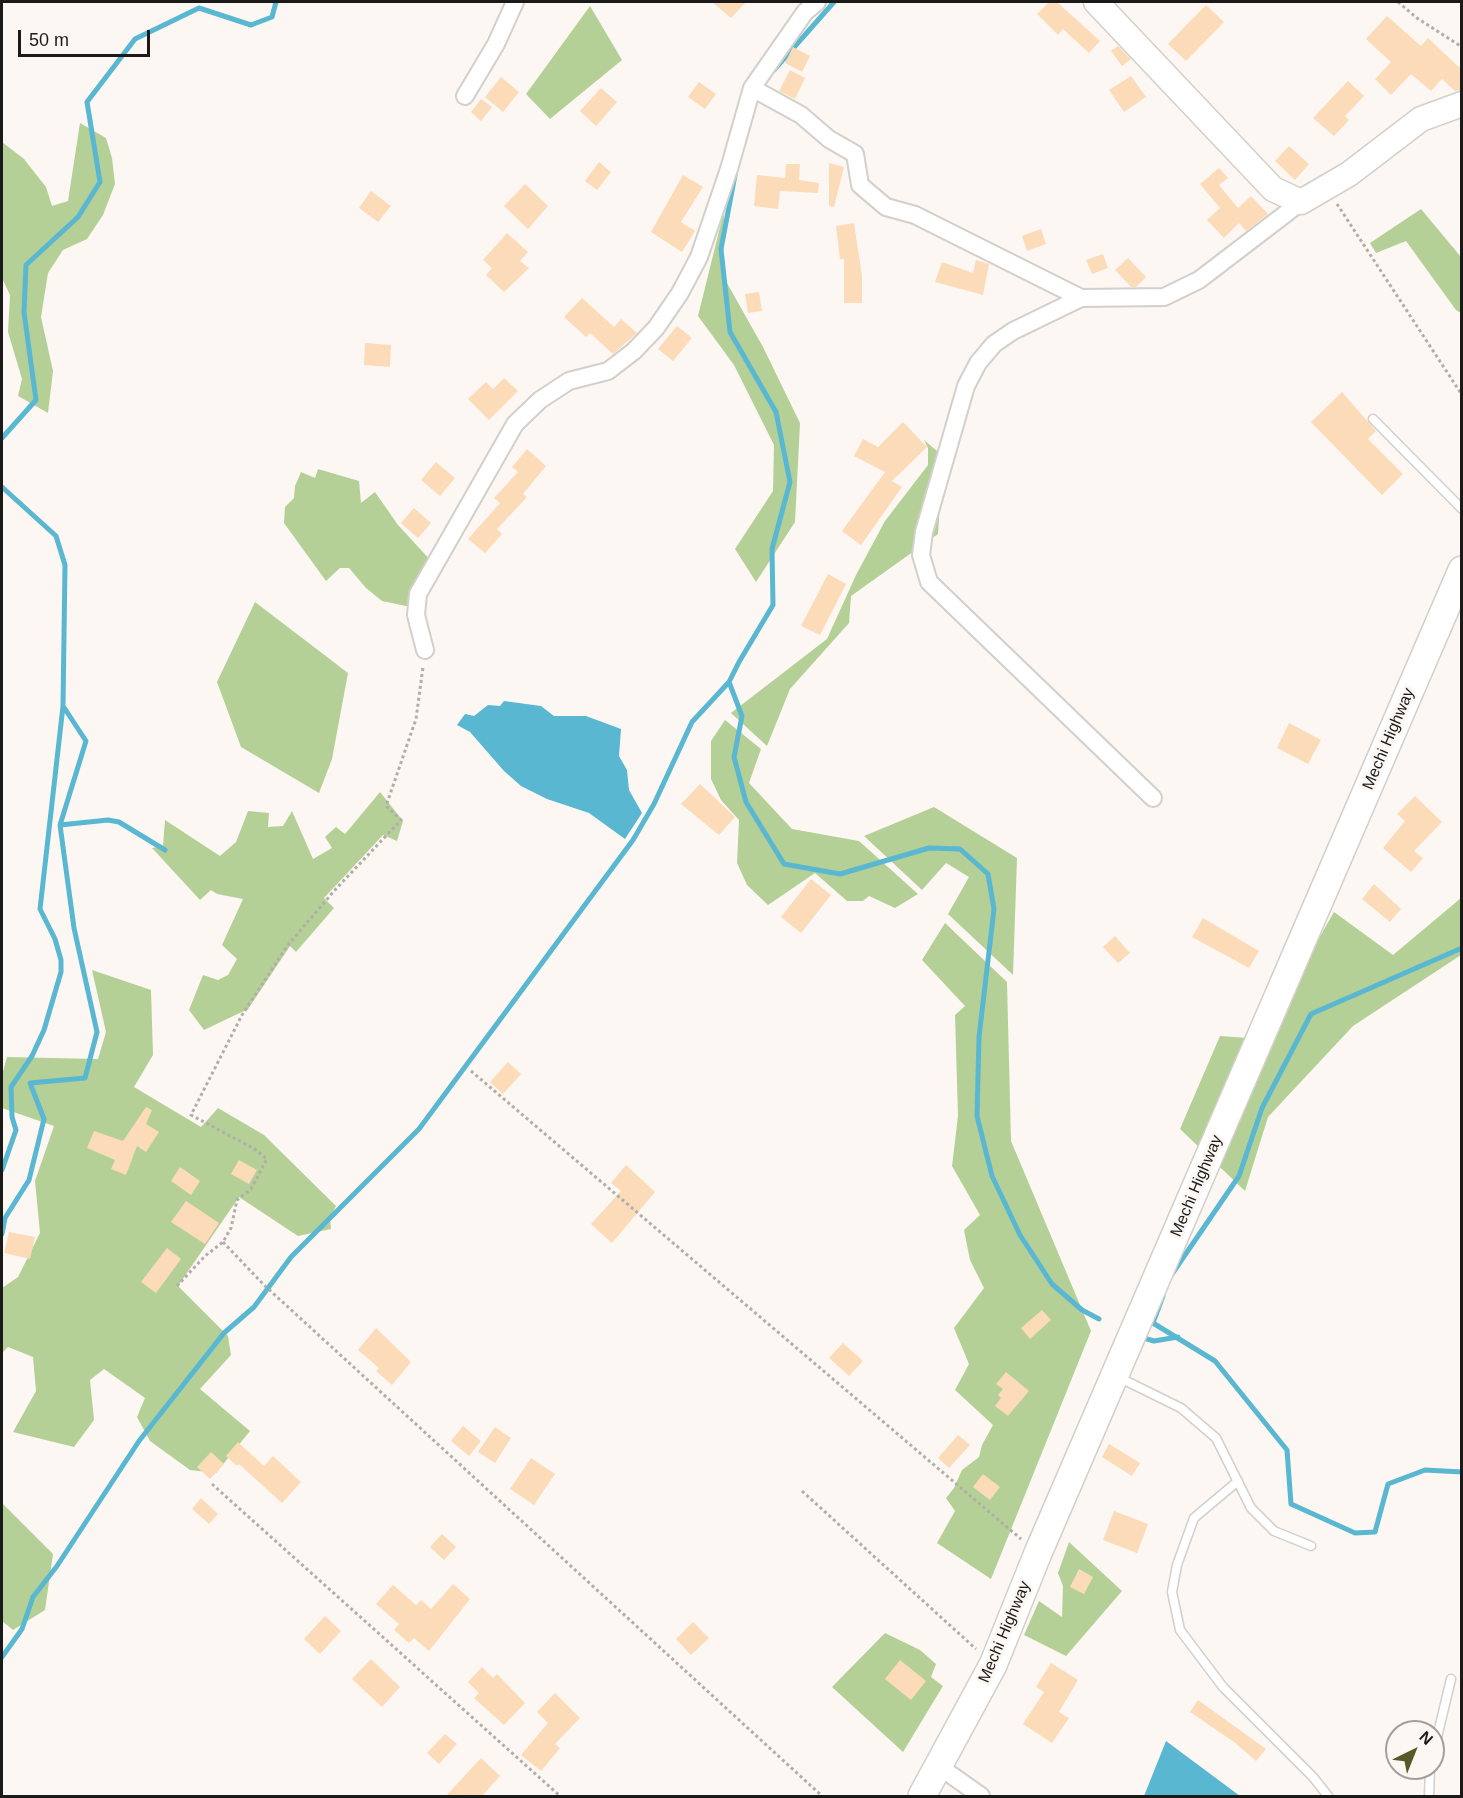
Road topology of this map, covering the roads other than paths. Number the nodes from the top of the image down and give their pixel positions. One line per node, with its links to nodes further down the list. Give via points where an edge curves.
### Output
1 (514, 2): 5 (street, via 496,44)
2 (818, 2): 4 (street, via 805,12)
3 (1096, 2): 7 (street, via 1273,189)
4 (752, 88): 8 (street, via 801,115 829,139 855,154 860,185 886,207 915,215); 12 (street, via 699,257 680,294 656,328 608,371 569,381 540,400 515,424 418,594 417,615)
5 (465, 96)
6 (1461, 104): 7 (street, via 1421,120 1349,174)
7 (1301, 202): 8 (street, via 1199,280 1164,297)
8 (1081, 298): 13 (street, via 1013,331 994,344 978,363 966,386 924,532 921,555 929,582)
9 (1373, 419): 10 (lane)
10 (1461, 509)
11 (1461, 570): 14 (main road, Mechi Highway)
12 (425, 650)
13 (1153, 798)
14 (1115, 1375): 15 (lane, via 1181,1408 1216,1438); 19 (main road, Mechi Highway, via 993,1665)
15 (1238, 1481): 16 (lane, via 1251,1508 1274,1531); 23 (lane, via 1194,1518 1172,1592 1180,1630 1223,1687)
16 (1311, 1546)
17 (1451, 1679): 18 (lane)
18 (1441, 1720)
19 (940, 1767): 21 (main road, Mechi Highway); 22 (street)
20 (1430, 1780): 24 (lane)
21 (922, 1797)
22 (981, 1797)
23 (1328, 1797)
24 (1429, 1797)

